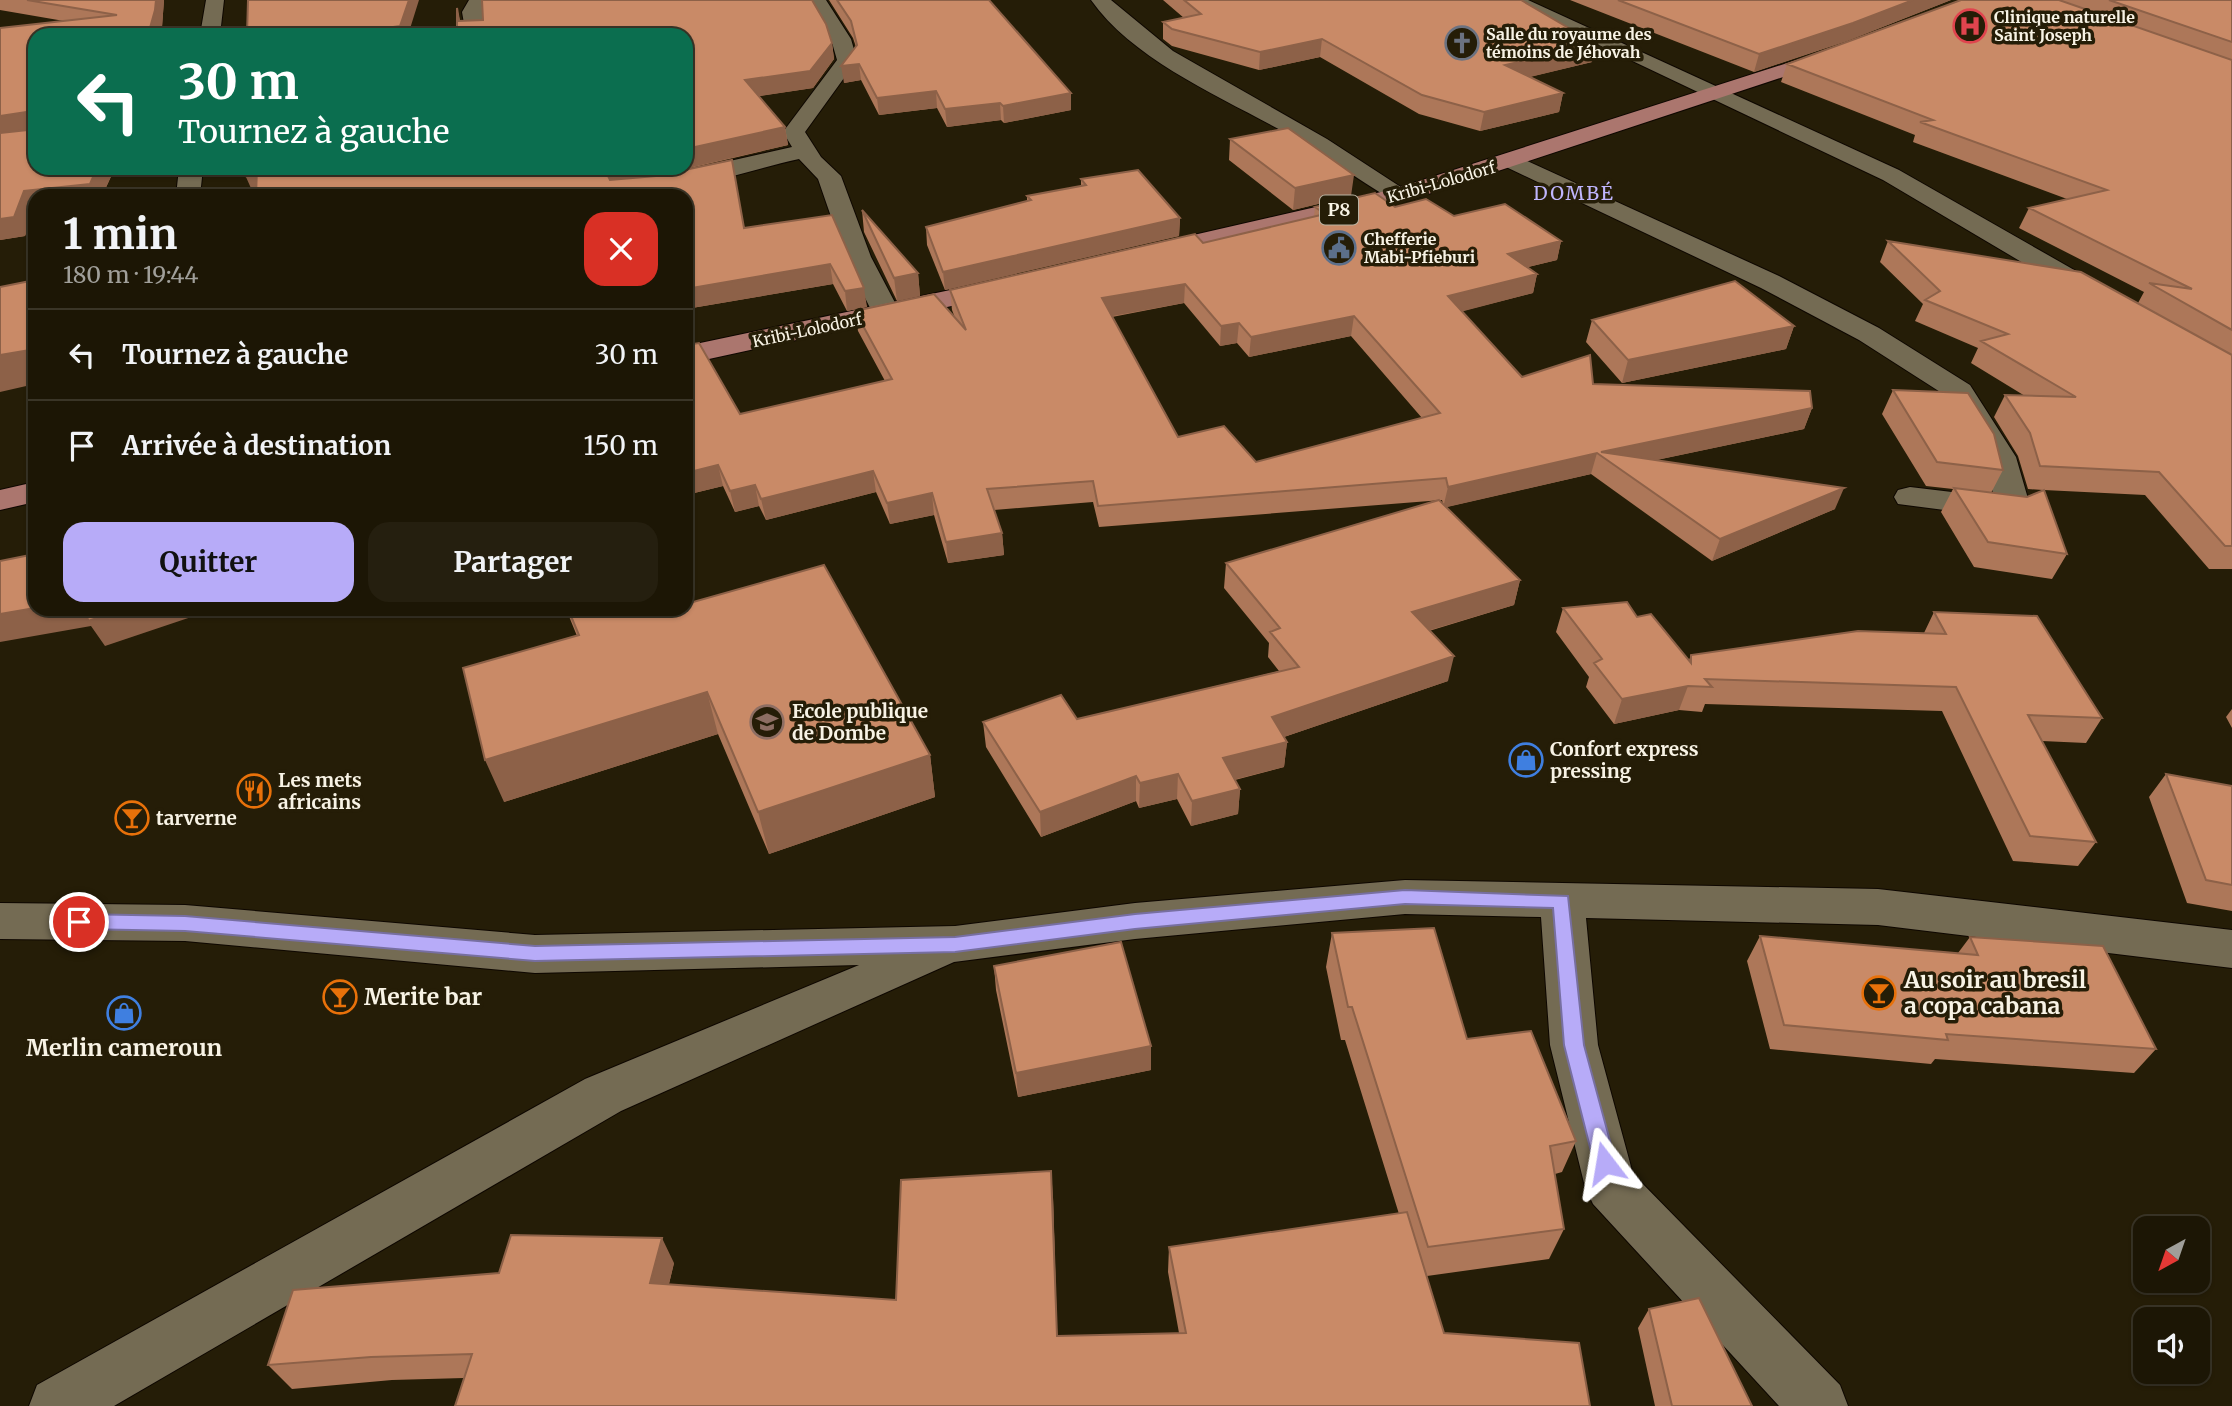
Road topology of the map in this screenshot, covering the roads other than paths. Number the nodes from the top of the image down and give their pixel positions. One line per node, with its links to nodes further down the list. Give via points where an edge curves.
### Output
1 (215, 0): 6 (street)
2 (478, 0): 7 (street, via 472,12)
3 (817, 0): 10 (street, via 841,39 847,60 794,132)
4 (1100, 0): 13 (street, via 1193,74 1295,129)
5 (1513, 0): 9 (street)
6 (211, 28)
7 (475, 28)
8 (1855, 47): 9 (main road, Kribi-Lolodorf / P8)
9 (1718, 94): 11 (main road, Kribi-Lolodorf / P8); 16 (street, via 1891,175)
10 (806, 151): 12 (street); 17 (street, via 828,176 858,257)
11 (1512, 161): 13 (main road, Kribi-Lolodorf / P8); 20 (street, via 1770,282 1869,334 1959,391 2000,457 2014,509)
12 (646, 189)
13 (1401, 195): 14 (main road, Kribi-Lolodorf / P8)
14 (1130, 258)
15 (1022, 283): 17 (main road, Kribi-Lolodorf)
16 (2113, 304)
17 (887, 314): 18 (main road, Kribi-Lolodorf)
18 (693, 354)
19 (28, 494): 21 (main road)
20 (1910, 497)
21 (0, 500)
22 (1562, 901): 24 (street, via 1405,897 1135,921); 25 (street, via 1878,907); 27 (street, via 1574,1045 1611,1187)
23 (0, 921): 24 (street, via 185,923 535,954)
24 (955, 944): 26 (street, via 603,1095)
25 (2232, 949)
26 (58, 1406)
27 (1819, 1406)

